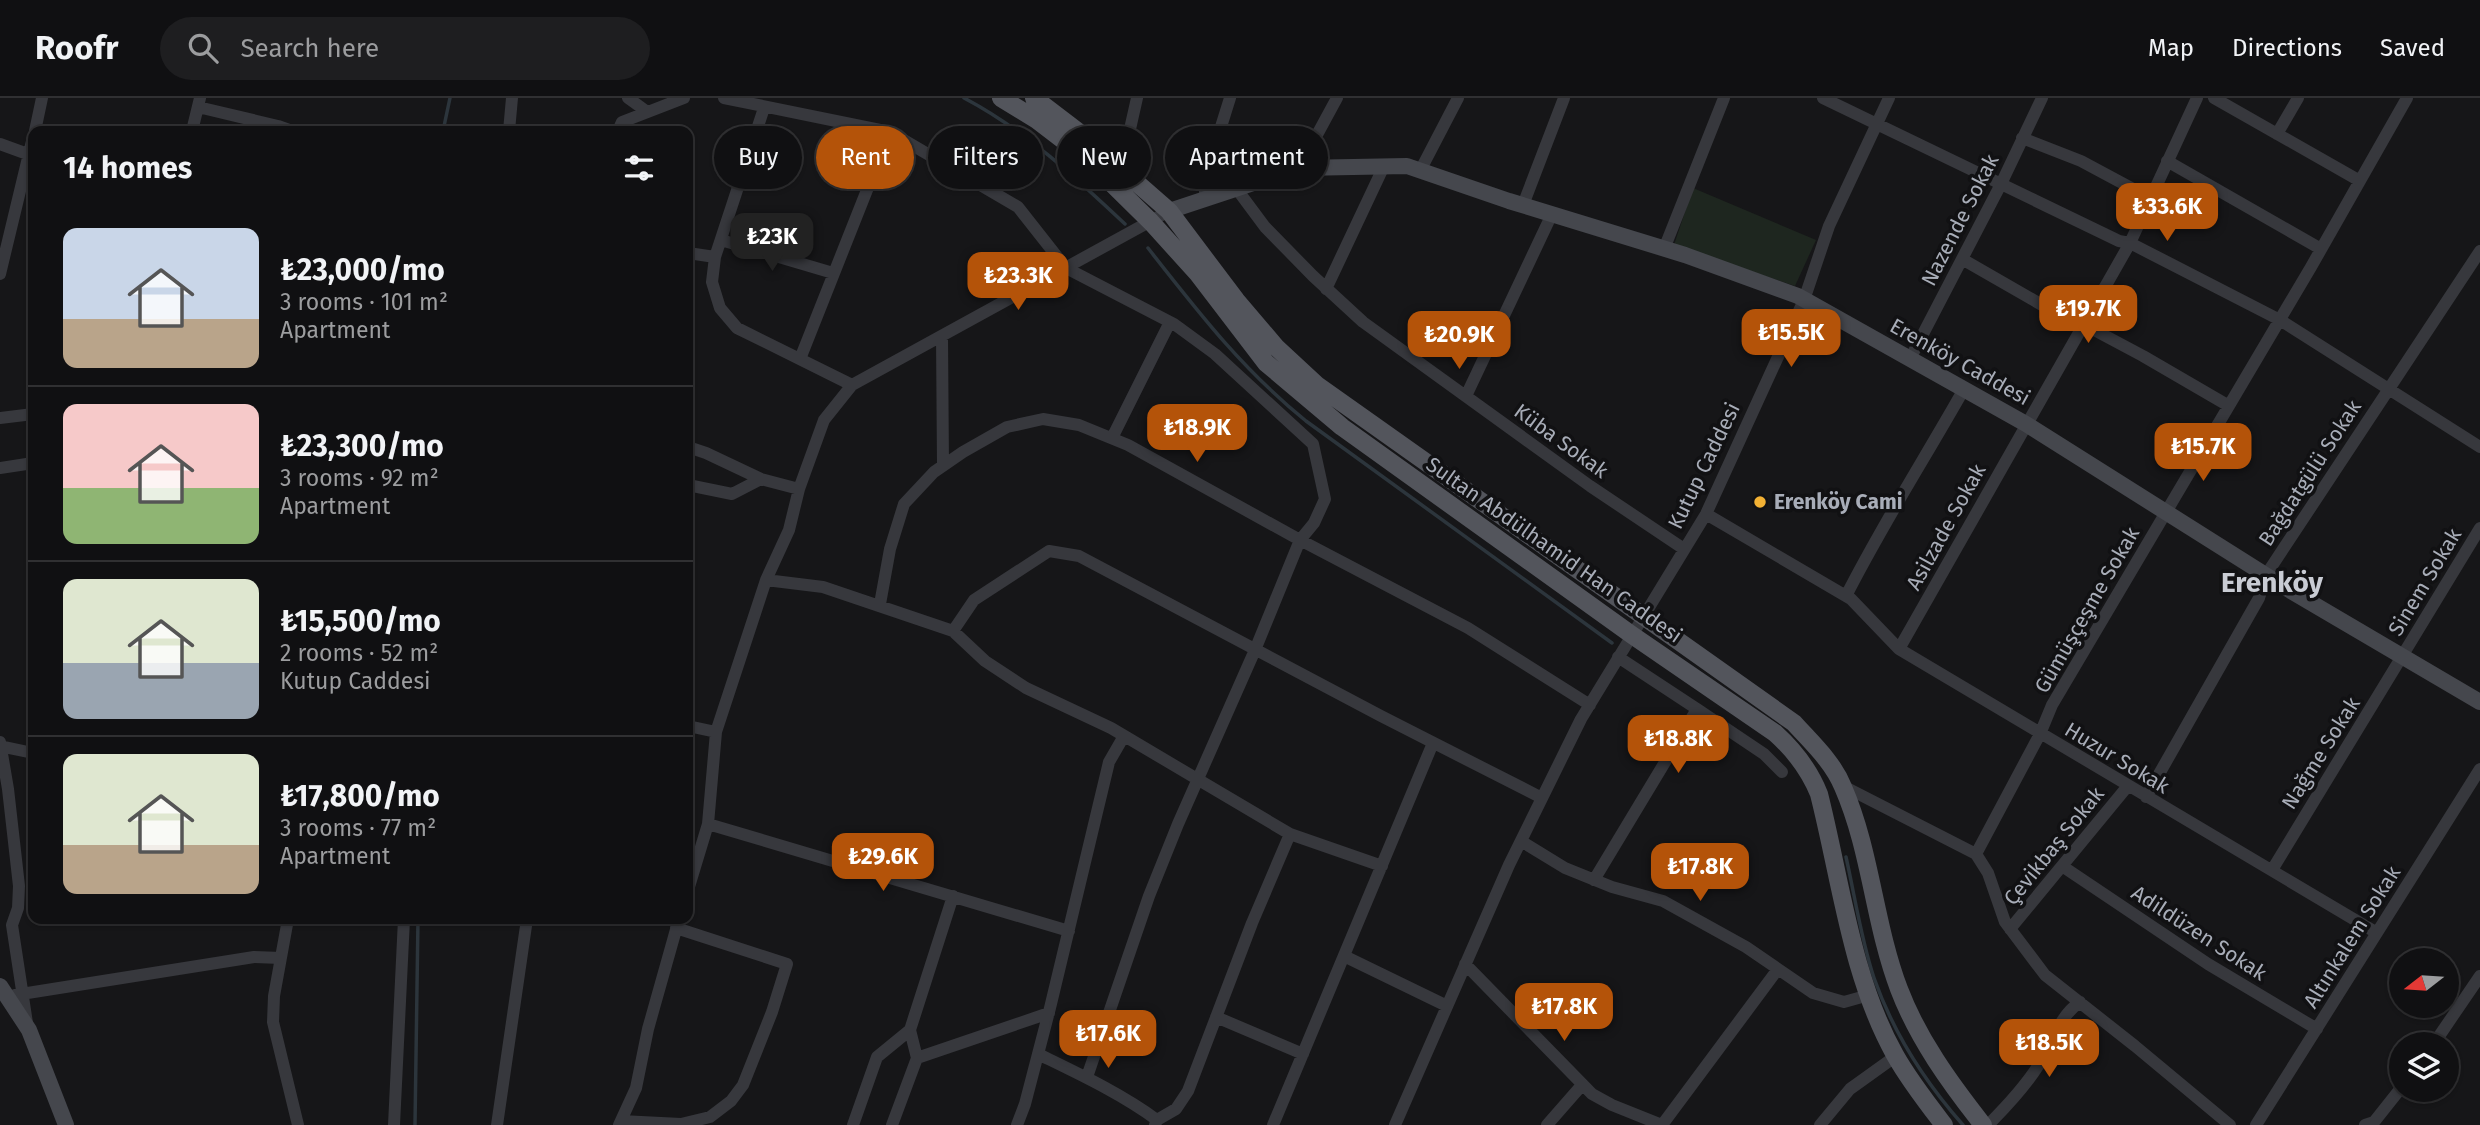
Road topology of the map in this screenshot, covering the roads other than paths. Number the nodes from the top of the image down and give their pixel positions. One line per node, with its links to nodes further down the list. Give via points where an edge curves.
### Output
1 (42, 98): 25 (street)
2 (512, 98): 28 (street)
3 (628, 98): 23 (street)
4 (684, 98): 23 (street)
5 (724, 98): 22 (street)
6 (1001, 98): 55 (main road, Sultan Abdülhamid Han Caddesi, via 1084,156)
7 (1034, 98): 31 (main road, Sultan Abdülhamid Han Caddesi)
8 (1137, 98): 32 (street)
9 (1230, 98): 51 (street, via 1205,178)
10 (1337, 98): 33 (street)
11 (1458, 98): 43 (street)
12 (1564, 98): 52 (street)
13 (1724, 98): 58 (street)
14 (1823, 98): 24 (street)
15 (1889, 98): 24 (street, Kutup Caddesi)
16 (2042, 98): 35 (street, Nazende Sokak)
17 (2197, 98): 39 (street, Asilzade Sokak)
18 (2214, 98): 34 (street)
19 (2298, 98): 34 (street)
20 (2407, 98): 44 (street, Gümüşçeşme Sokak)
21 (199, 102): 26 (street); 27 (street)
22 (764, 108): 30 (street); 56 (street)
23 (646, 111): 29 (street)
24 (1877, 125): 45 (street); 69 (street, Kutup Caddesi, via 1829,226)
25 (35, 126)
26 (193, 126)
27 (278, 126)
28 (509, 126)
29 (620, 126)
30 (858, 126)
31 (1071, 126)
32 (1131, 126)
33 (1322, 126)
34 (2277, 134): 44 (street)
35 (2022, 138): 45 (street, Nazende Sokak); 50 (street, via 2081,161)
36 (0, 144): 38 (street)
37 (914, 146): 65 (street, via 1018,207)
38 (28, 155)
39 (2167, 161): 50 (street, Asilzade Sokak); 59 (street)
40 (1384, 166): 42 (street, Erenköy Caddesi); 43 (street, Erenköy Caddesi); 68 (street)
41 (28, 167): 63 (street)
42 (1328, 167)
43 (1420, 171): 52 (street, Erenköy Caddesi)
44 (2360, 181): 59 (street, Gümüşçeşme Sokak)
45 (2001, 184): 57 (street); 64 (street, Nazende Sokak)
46 (867, 189): 66 (street)
47 (1144, 189): 53 (main road, Sultan Abdülhamid Han Caddesi)
48 (1233, 189): 51 (street, Erenköy Caddesi)
49 (1237, 189): 68 (street, Küba Sokak, via 1265,227)
50 (2150, 198): 57 (street, Asilzade Sokak)
51 (1205, 199): 53 (street, Erenköy Caddesi)
52 (1523, 205): 54 (street, Erenköy Caddesi)
53 (1169, 211): 55 (street); 102 (main road, Sultan Abdülhamid Han Caddesi, via 1236,300 1317,385)
54 (1552, 214): 58 (street, Erenköy Caddesi); 79 (street)
55 (1151, 222): 65 (street); 104 (main road, Sultan Abdülhamid Han Caddesi, via 1266,362 1342,427)
56 (721, 240): 62 (street); 66 (street)
57 (2130, 243): 70 (street); 72 (street, Asilzade Sokak)
58 (1664, 249): 69 (street, Erenköy Caddesi)
59 (2321, 249): 70 (street, Gümüşçeşme Sokak)
60 (2480, 251): 78 (street, Bağdatgülü Sokak)
61 (693, 254): 62 (street)
62 (715, 257): 74 (street, via 712,282 720,308 737,328)
63 (2, 259): 67 (street)
64 (1962, 259): 72 (street); 75 (street, Nazende Sokak)
65 (1066, 268): 71 (street); 73 (street)
66 (832, 273): 74 (street)
67 (0, 274)
68 (1326, 289): 79 (street, Küba Sokak, via 1363,322)
69 (1804, 300): 75 (street, Erenköy Caddesi); 94 (street, Kutup Caddesi)
70 (2280, 320): 78 (street); 80 (street, Gümüşçeşme Sokak)
71 (1170, 322): 84 (street); 96 (street, via 1215,354 1314,444 1325,499)
72 (2083, 324): 80 (street); 83 (street, Asilzade Sokak)
73 (942, 337): 76 (street); 88 (street)
74 (800, 359): 76 (street)
75 (1910, 359): 77 (street, Erenköy Caddesi)
76 (852, 385): 92 (street, via 824,420)
77 (1964, 389): 83 (street, Erenköy Caddesi); 100 (street)
78 (2389, 389): 85 (street); 98 (street, Bağdatgülü Sokak)
79 (1466, 396): 97 (street, Küba Sokak)
80 (2229, 405): 93 (street, Gümüşçeşme Sokak)
81 (28, 415): 82 (street)
82 (0, 418)
83 (2026, 424): 93 (street, Erenköy Caddesi); 105 (street, Asilzade Sokak)
84 (1112, 438): 88 (street, via 1079,425 1043,419 1007,427); 96 (street)
85 (2480, 447)
86 (693, 449): 90 (street)
87 (28, 464): 89 (street)
88 (943, 466): 101 (street, via 905,504 890,549)
89 (0, 468)
90 (761, 479): 91 (street, via 732,494); 92 (street)
91 (693, 486)
92 (799, 489): 99 (street, via 789,530)
93 (2166, 512): 98 (street, Erenköy Caddesi); 114 (street, Gümüşçeşme Sokak, via 2052,705)
94 (1706, 514): 97 (street, Kutup Caddesi); 100 (street, Huzur Sokak)
95 (2480, 527): 108 (street, Sinem Sokak)
96 (1300, 540): 106 (street); 110 (street, via 1468,628)
97 (1684, 549): 102 (street, Kutup Caddesi)
98 (2266, 575): 108 (street, Erenköy Caddesi); 124 (street, Bağdatgülü Sokak, via 2259,598)
99 (766, 580): 101 (street, via 823,587); 113 (street)
100 (1846, 596): 105 (street, Huzur Sokak)
101 (880, 604): 103 (street)
102 (1644, 616): 104 (street, Kutup Caddesi); 122 (main road, Sultan Abdülhamid Han Caddesi, via 1794,723 1829,761)
103 (953, 631): 106 (street, via 974,600 1049,551 1079,556); 115 (street, via 985,661 1026,688)
104 (1632, 635): 107 (street, Kutup Caddesi); 150 (main road, Sultan Abdülhamid Han Caddesi, via 1775,733 1806,767 1819,794)
105 (1899, 649): 114 (street, Huzur Sokak)
106 (1255, 650): 116 (street); 121 (street)
107 (1618, 657): 110 (street, Kutup Caddesi); 111 (street)
108 (2403, 657): 109 (street, Erenköy Caddesi); 132 (street, Nağme Sokak)
109 (2480, 702)
110 (1590, 705): 125 (street, Kutup Caddesi)
111 (1697, 709): 120 (street, via 1765,754); 134 (street)
112 (693, 727): 113 (street)
113 (716, 732): 126 (street)
114 (2040, 734): 123 (street, Huzur Sokak); 129 (street, Gümüşçeşme Sokak)
115 (1124, 736): 121 (street); 142 (street, via 1109,762)
116 (1433, 743): 125 (street); 130 (street)
117 (0, 745): 118 (street); 140 (street, via 19,886 18,908)
118 (28, 752)
119 (2480, 769): 143 (street, Altınkalem Sokak)
120 (1782, 772)
121 (1196, 779): 127 (street); 162 (street, via 1149,896)
122 (1843, 786): 129 (street); 179 (main road, Sultan Abdülhamid Han Caddesi, via 1899,989 1951,1084)
123 (2127, 787): 124 (street, Huzur Sokak); 131 (street, Çevikbaş Sokak)
124 (2146, 797): 132 (street, Huzur Sokak)
125 (1542, 798): 128 (street, Kutup Caddesi)
126 (708, 824): 133 (street); 135 (street)
127 (1290, 834): 130 (street); 154 (street)
128 (1521, 841): 134 (street); 146 (street, Kutup Caddesi)
129 (1976, 854): 141 (street)
130 (1382, 866): 144 (street)
131 (2062, 866): 141 (street, Çevikbaş Sokak); 155 (street, Adildüzen Sokak, via 2208,964)
132 (2272, 870): 143 (street, Huzur Sokak)
133 (693, 874)
134 (1594, 880): 147 (street, via 1663,901)
135 (953, 896): 142 (street); 156 (street)
136 (287, 924): 145 (street)
137 (404, 924): 169 (street)
138 (526, 924): 170 (street)
139 (678, 924): 166 (street, via 636,1088); 166 (street, via 787,964 743,1085 731,1101 710,1117 681,1124)
140 (6, 927): 149 (street)
141 (2010, 929): 151 (street, via 2045,975)
142 (1069, 931): 153 (street)
143 (2376, 933): 155 (street, Altınkalem Sokak)
144 (1344, 956): 152 (street); 159 (street)
145 (281, 958): 149 (street, via 254,957); 168 (street, via 273,1022)
146 (1465, 964): 152 (street, Kutup Caddesi); 163 (street)
147 (1778, 969): 150 (street, via 1813,993 1844,1002); 163 (street, via 1662,1125 1612,1105)
148 (2480, 975): 157 (street)
149 (10, 992): 167 (street)
150 (1868, 995): 160 (main road, Sultan Abdülhamid Han Caddesi)
151 (2080, 1002): 179 (street, via 2069,1010 2040,1064 2012,1101); 180 (street)
152 (1447, 1006): 175 (street, Kutup Caddesi)
153 (1049, 1013): 158 (street); 161 (street)
154 (1216, 1017): 159 (street); 165 (street, via 1188,1091 1176,1109)
155 (2316, 1029): 181 (street, Altınkalem Sokak)
156 (910, 1030): 161 (street); 171 (street, via 877,1057)
157 (2442, 1032)
158 (1038, 1054): 162 (street); 173 (street)
159 (1303, 1054): 174 (street)
160 (1896, 1056): 177 (street, via 1850,1089); 178 (main road, Sultan Abdülhamid Han Caddesi)
161 (917, 1058): 172 (street)
162 (1087, 1077): 165 (street, via 1134,1103)
163 (1582, 1085): 176 (street)
164 (2390, 1102): 182 (street, via 2374,1122)
165 (1156, 1122)
166 (620, 1123)
167 (66, 1125)
168 (298, 1125)
169 (394, 1125)
170 (497, 1125)
171 (853, 1125)
172 (892, 1125)
173 (1017, 1125)
174 (1273, 1125)
175 (1395, 1125)
176 (1547, 1125)
177 (1820, 1125)
178 (1944, 1125)
179 (1986, 1125)
180 (2230, 1125)
181 (2256, 1125)
182 (2365, 1125)

